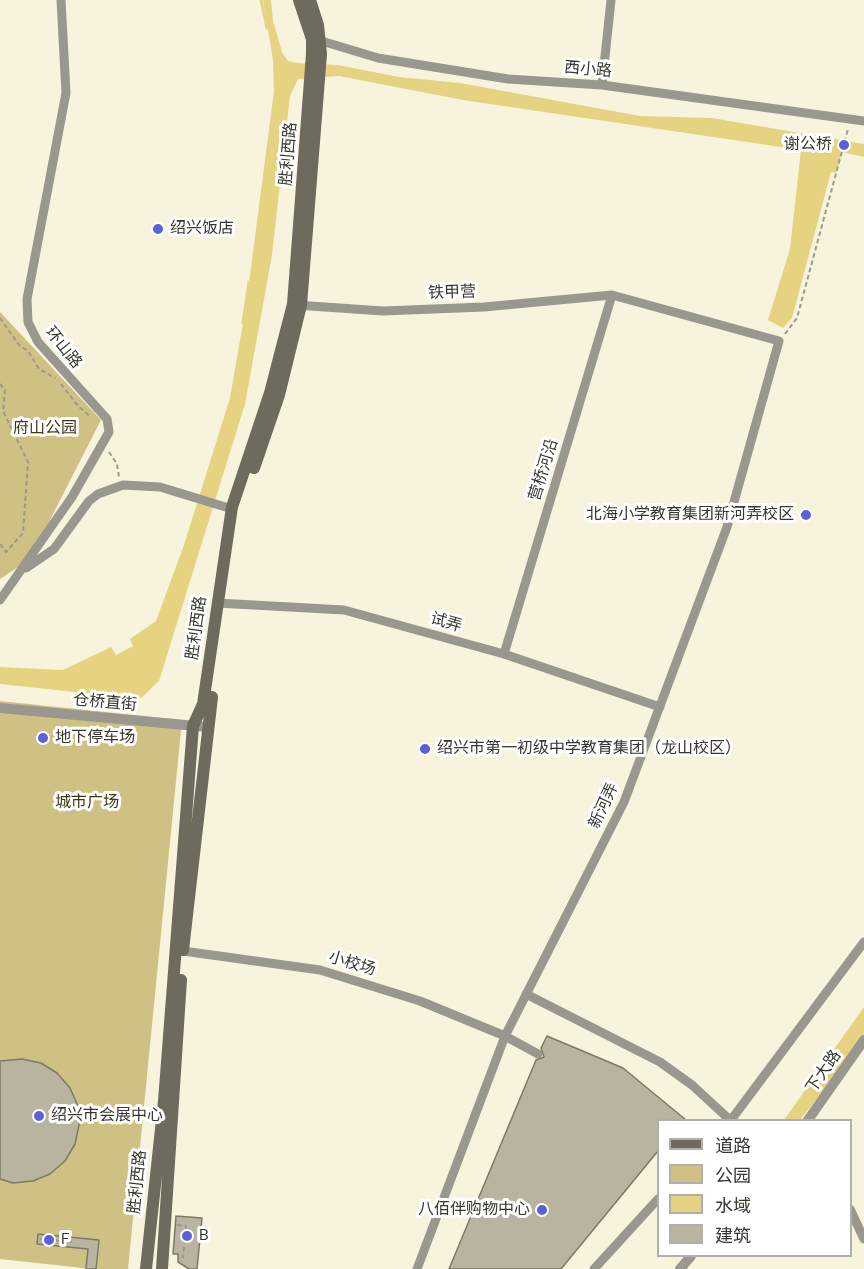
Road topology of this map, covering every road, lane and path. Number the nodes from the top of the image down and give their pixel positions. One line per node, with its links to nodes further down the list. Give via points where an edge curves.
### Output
1 (61, 0): 19 (street, 环山路, via 66,93 27,299 28,322 38,342 107,419 109,432)
2 (299, 0): 5 (main road, 胜利西路)
3 (310, 0): 5 (main road, 胜利西路)
4 (611, 0): 6 (street)
5 (316, 39): 6 (street, 西小路, via 378,58 508,79); 10 (main road, 胜利西路)
6 (602, 86): 7 (street, 西小路)
7 (864, 121)
8 (848, 125): 12 (path, via 797,318)
9 (612, 295): 10 (street, 铁甲营, via 484,307 383,311); 12 (street); 22 (street, 营桥河沿)
10 (297, 305): 17 (main road, 胜利西路); 21 (main road, 胜利西路, via 279,395 239,509)
11 (0, 318): 14 (path, via 39,369 59,379)
12 (779, 341): 23 (street, 新河弄, via 727,527)
13 (0, 384): 18 (path, via 5,390 3,411 28,462 22,534 6,552)
14 (92, 418)
15 (105, 448): 16 (path, via 113,456)
16 (123, 485): 17 (street, via 160,487); 19 (street, via 89,501 54,549)
17 (232, 509): 21 (main road, 胜利西路)
18 (0, 544)
19 (22, 572): 20 (street, 环山路)
20 (0, 600)
21 (221, 602): 22 (street, 试弄, via 344,610); 25 (main road, 胜利西路, via 203,704); 26 (main road, 胜利西路)
22 (504, 654): 23 (street, 试弄)
23 (660, 707): 29 (street, 新河弄, via 624,802)
24 (0, 708): 25 (street, 仓桥直街)
25 (193, 726): 26 (street, 仓桥直街); 44 (main road, 胜利西路, via 164,1101)
26 (207, 727): 28 (main road, 胜利西路)
27 (864, 942): 34 (street)
28 (183, 951): 30 (street, 小校场, via 320,970 420,1001); 45 (main road, 胜利西路)
29 (526, 994): 30 (street, 新河弄); 33 (street, via 660,1062)
30 (505, 1036): 32 (street, 小校场); 46 (street, 新河弄)
31 (864, 1040): 35 (street, 下大路)
32 (538, 1054)
33 (730, 1119)
34 (732, 1119)
35 (809, 1119)
36 (657, 1200): 47 (street)
37 (852, 1213): 40 (street)
38 (171, 1224): 43 (path, via 186,1226)
39 (40, 1239): 41 (path)
40 (864, 1239)
41 (72, 1242)
42 (691, 1257): 48 (street)
43 (183, 1258)
44 (146, 1269)
45 (162, 1269)
46 (417, 1269)
47 (594, 1269)
48 (680, 1269)

